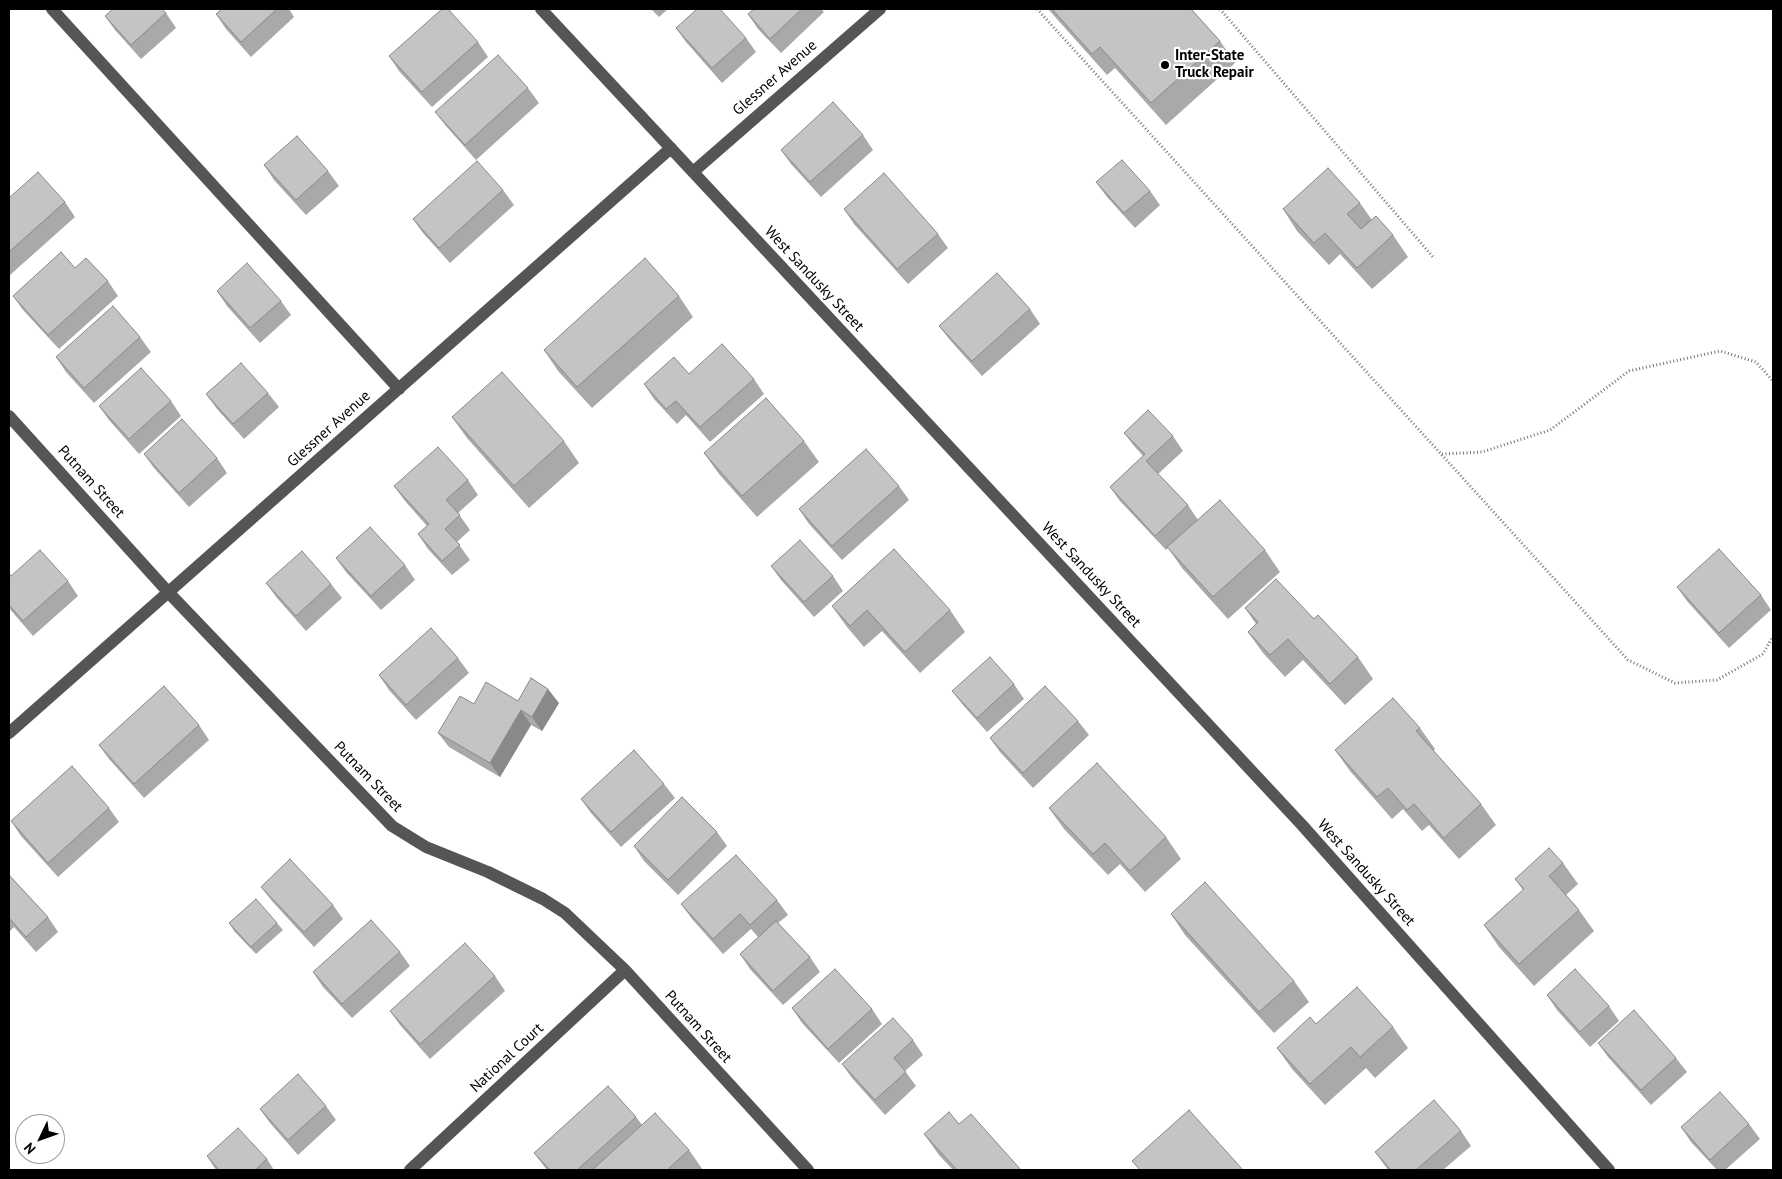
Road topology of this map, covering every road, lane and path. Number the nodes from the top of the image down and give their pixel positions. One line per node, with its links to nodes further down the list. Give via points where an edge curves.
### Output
1 (52, 9): 10 (street)
2 (541, 9): 6 (street, West Sandusky Street)
3 (880, 9): 7 (street, Glessner Avenue)
4 (1036, 9): 12 (path)
5 (1220, 9): 8 (path)
6 (670, 148): 7 (street, West Sandusky Street); 10 (street, Glessner Avenue)
7 (693, 172): 19 (street, West Sandusky Street, via 1295,818)
8 (1433, 257)
9 (1773, 381): 12 (path, via 1756,362 1720,351 1647,366 1629,370 1550,430 1482,452)
10 (399, 389): 13 (street, Glessner Avenue)
11 (9, 416): 13 (street, Putnam Street)
12 (1441, 454): 14 (path, via 1628,660 1675,683 1717,680 1763,654)
13 (169, 593): 15 (street, Glessner Avenue); 16 (street, Putnam Street, via 392,826 426,847 543,899 565,913)
14 (1773, 636)
15 (9, 733)
16 (625, 970): 17 (street, National Court); 18 (street, Putnam Street)
17 (410, 1170)
18 (808, 1170)
19 (1609, 1170)

